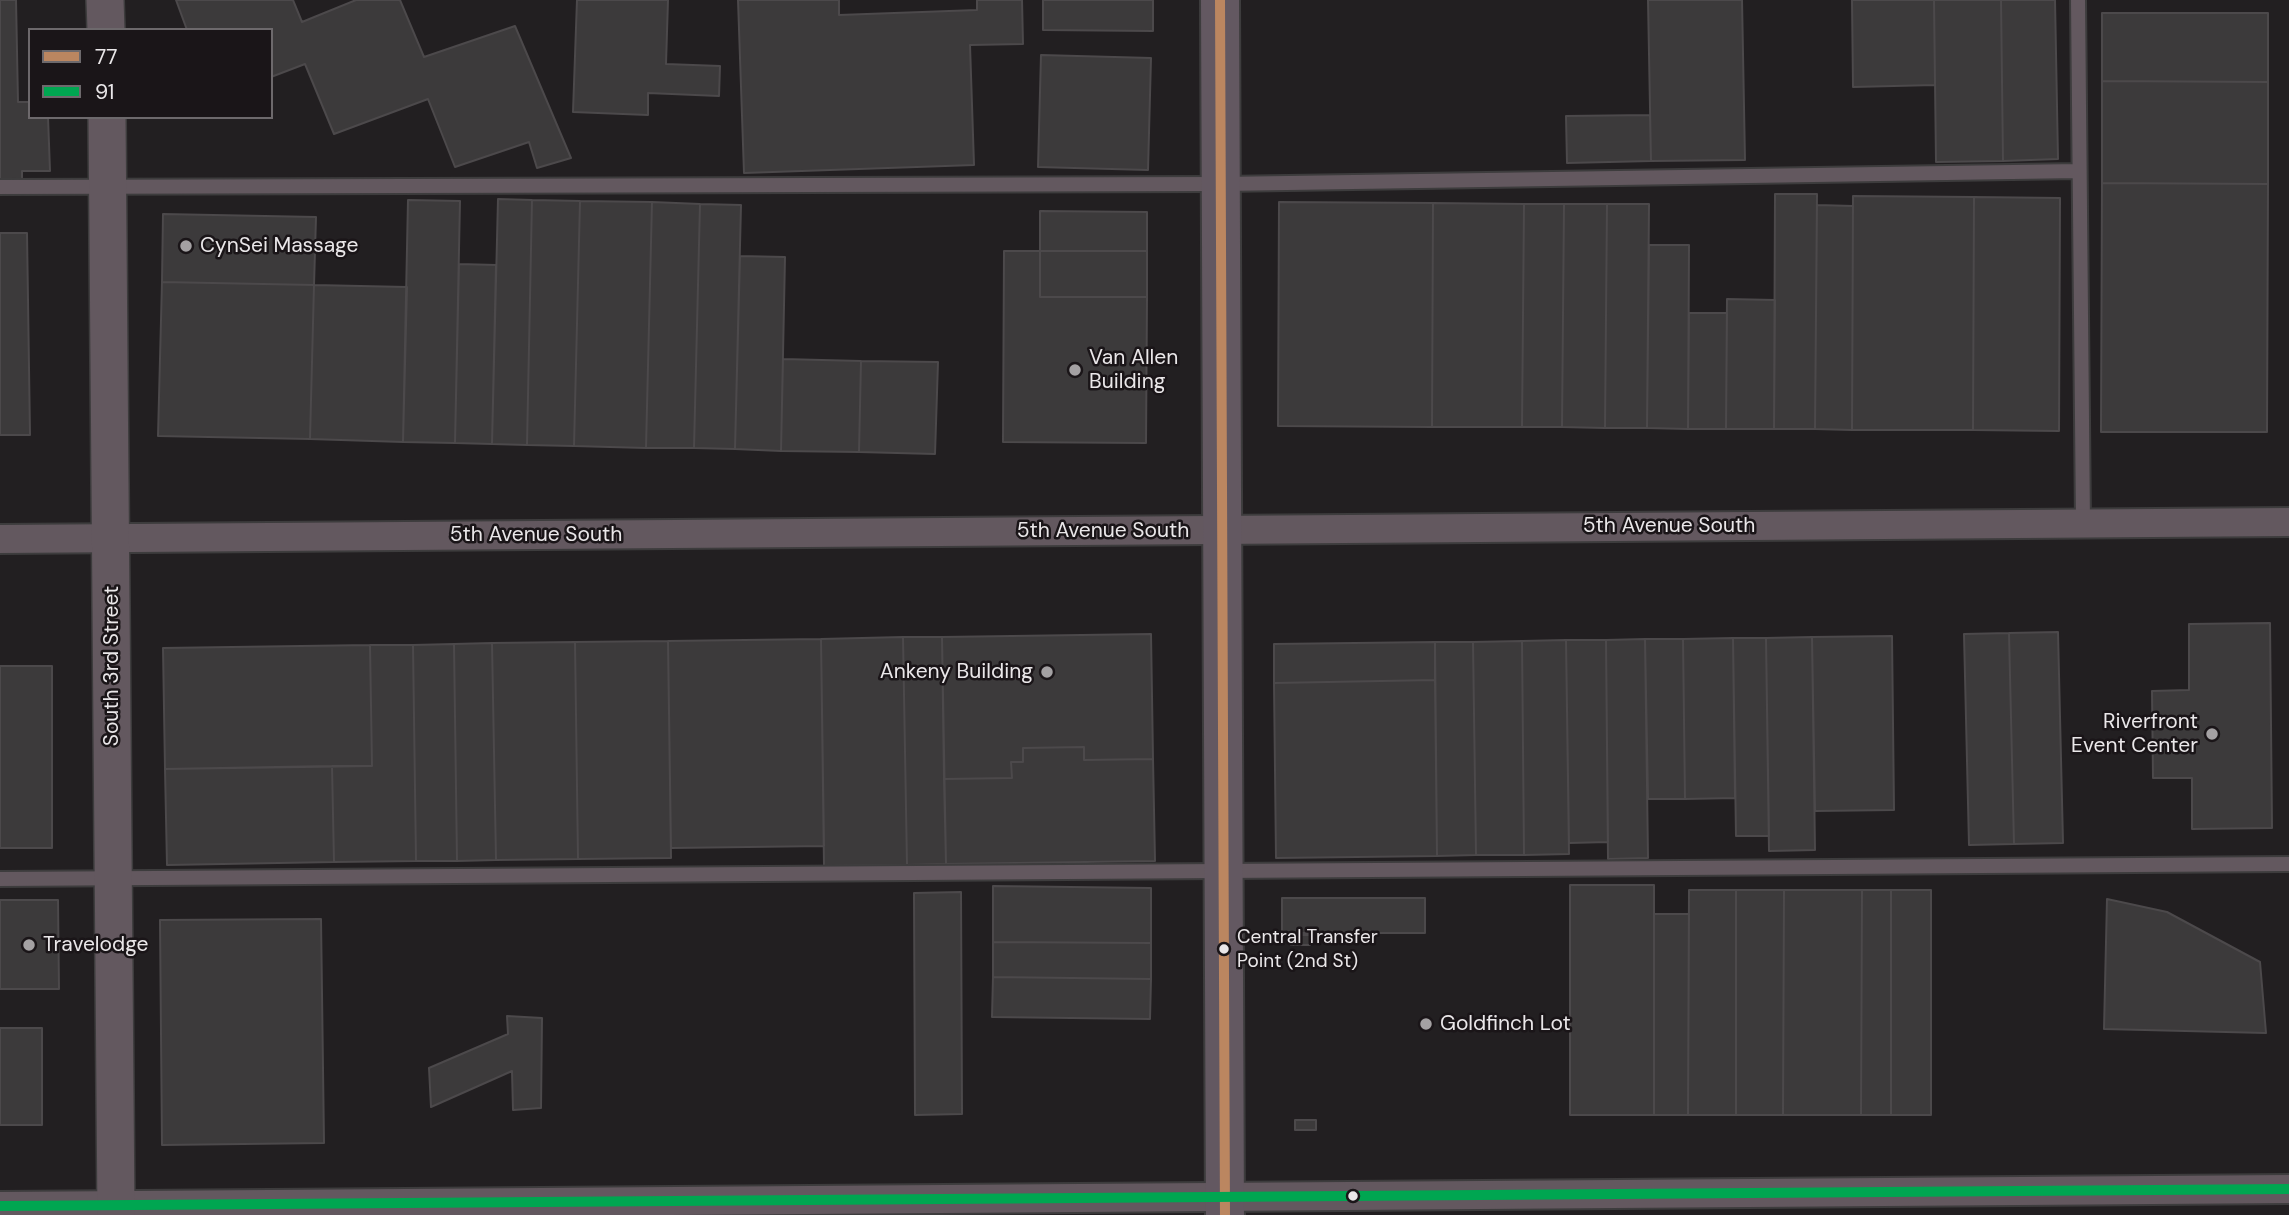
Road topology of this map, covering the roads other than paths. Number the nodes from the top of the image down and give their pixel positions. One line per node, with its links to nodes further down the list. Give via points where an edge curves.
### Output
1 (105, 0): 4 (street)
2 (1220, 0): 7 (main road)
3 (2078, 0): 6 (lane)
4 (106, 28)
5 (107, 119): 8 (street, South 3rd Street)
6 (2078, 171): 7 (lane); 11 (lane)
7 (1222, 184): 8 (lane); 12 (main road)
8 (108, 186): 9 (lane); 13 (street, South 3rd Street)
9 (0, 187)
10 (2289, 522): 11 (street, 5th Avenue South)
11 (2083, 523): 12 (street, 5th Avenue South)
12 (1222, 530): 13 (street, 5th Avenue South); 16 (main road)
13 (112, 538): 14 (street, 5th Avenue South); 17 (street, South 3rd Street)
14 (0, 539)
15 (2289, 864): 16 (lane)
16 (1223, 871): 17 (lane); 21 (main road)
17 (112, 878): 18 (lane); 24 (street, South 3rd Street)
18 (0, 879)
19 (2289, 1189): 21 (street)
20 (0, 1206): 24 (street)
21 (1225, 1206): 22 (street)
22 (676, 1208): 23 (street)
23 (350, 1209): 24 (street)
24 (116, 1210)

